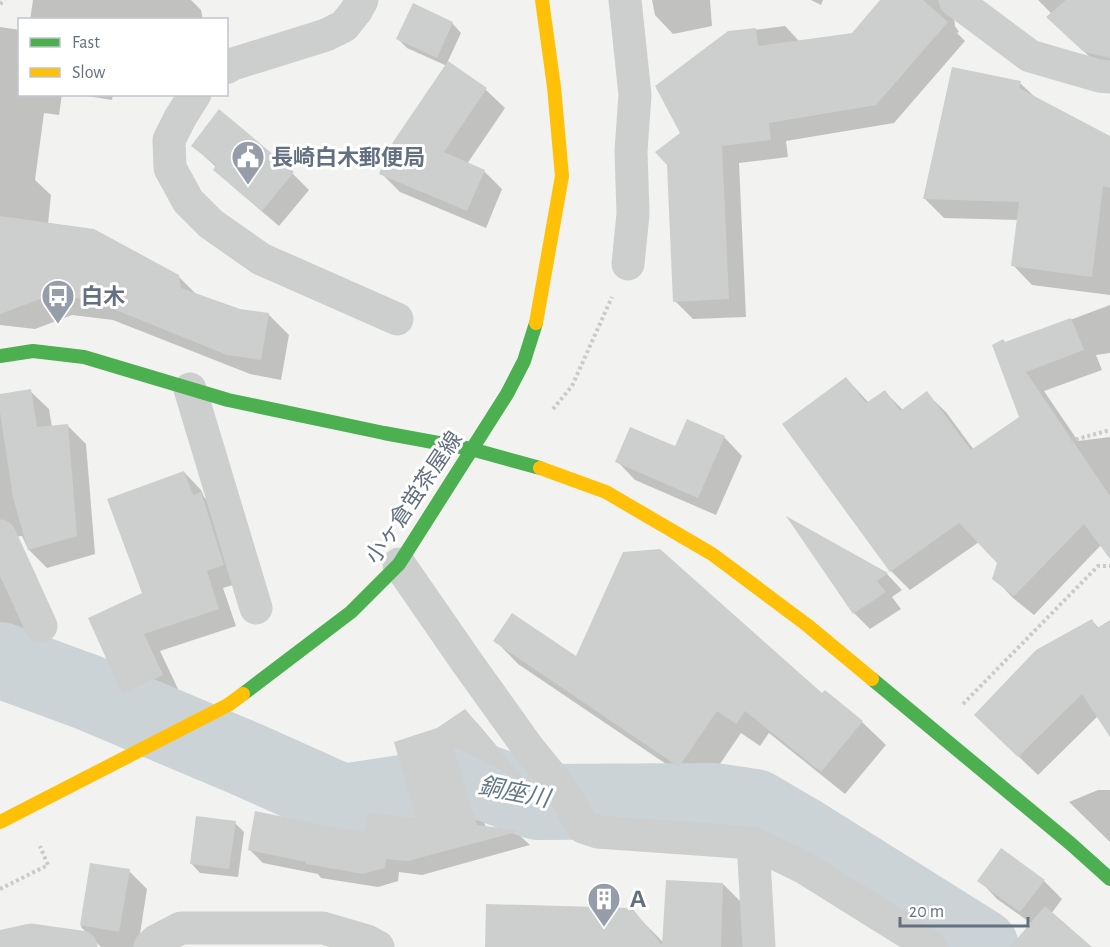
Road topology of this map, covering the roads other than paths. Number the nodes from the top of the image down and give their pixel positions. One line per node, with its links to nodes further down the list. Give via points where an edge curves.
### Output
1 (362, 0): 5 (street, via 344,26 326,35)
2 (542, 0): 12 (street, 小ヶ倉蛍茶屋線, via 562,176 538,318 524,361)
3 (626, 0): 8 (street, via 634,95 633,214)
4 (955, 0): 6 (street, via 1030,56)
5 (228, 67)
6 (1110, 77)
7 (194, 96): 9 (street, via 169,141 170,168 188,201 211,224 261,259)
8 (628, 264)
9 (397, 319)
10 (0, 356): 11 (street, via 33,351 84,357)
11 (190, 389): 12 (street); 15 (street)
12 (471, 449): 14 (street, 小ヶ倉蛍茶屋線); 19 (street, via 548,470 606,492 712,554 807,625)
13 (0, 536): 16 (street)
14 (399, 564): 17 (street, 小ヶ倉蛍茶屋線, via 351,612 228,705); 18 (street, via 466,662 560,787 583,827 598,832)
15 (256, 608)
16 (41, 626)
17 (0, 822)
18 (753, 843): 24 (street); 25 (street, via 803,867)
19 (1110, 879)
20 (0, 947): 21 (street, via 31,940)
21 (81, 947)
22 (150, 947): 23 (street, via 181,928 323,928)
23 (378, 947)
24 (759, 947)
25 (931, 947)

